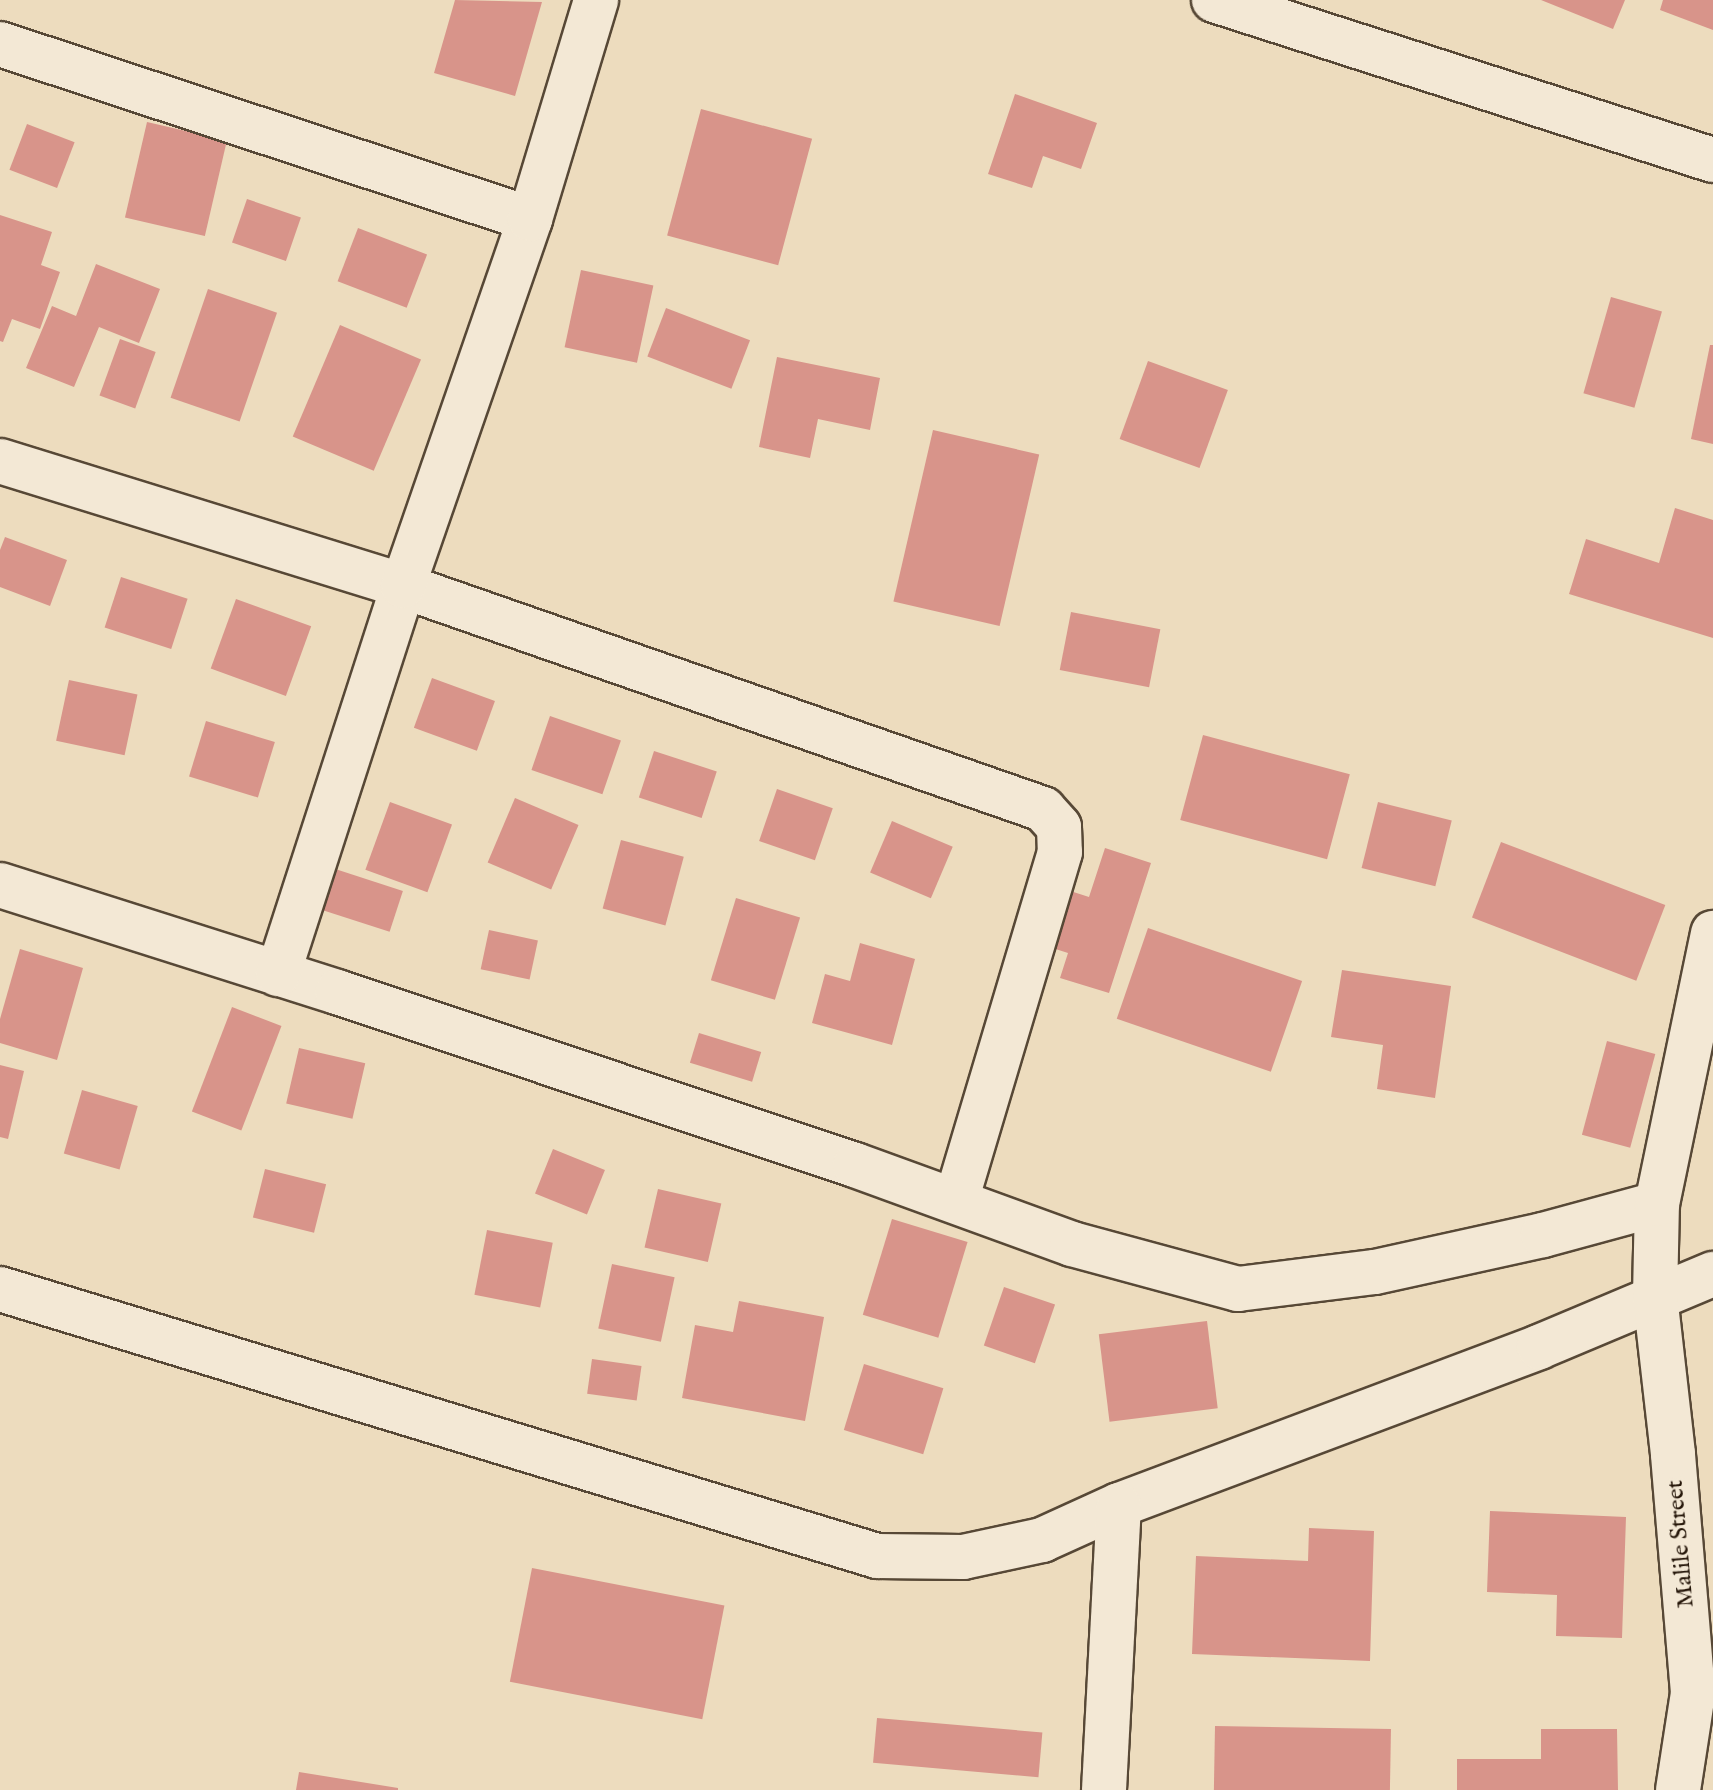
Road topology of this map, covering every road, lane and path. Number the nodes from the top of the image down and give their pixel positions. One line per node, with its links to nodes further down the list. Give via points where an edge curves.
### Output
1 (596, 0): 5 (street)
2 (1214, 0): 4 (street)
3 (0, 44): 5 (street)
4 (1713, 160)
5 (530, 219): 7 (street)
6 (0, 461): 7 (street)
7 (403, 586): 10 (street); 11 (street, via 1043,809 1059,827 1060,852)
8 (0, 885): 10 (street)
9 (1713, 933): 12 (street, Malile Street)
10 (278, 974): 11 (street)
11 (956, 1201): 12 (street, via 1072,1244 1238,1289 1375,1272)
12 (1657, 1204): 15 (street, Malile Street)
13 (1713, 1274): 15 (street)
14 (0, 1289): 16 (street, via 877,1556 976,1554 1042,1540)
15 (1655, 1297): 16 (street, via 1539,1347); 18 (street, Malile Street, via 1693,1693)
16 (1119, 1505): 17 (street)
17 (1104, 1790)
18 (1678, 1790)

